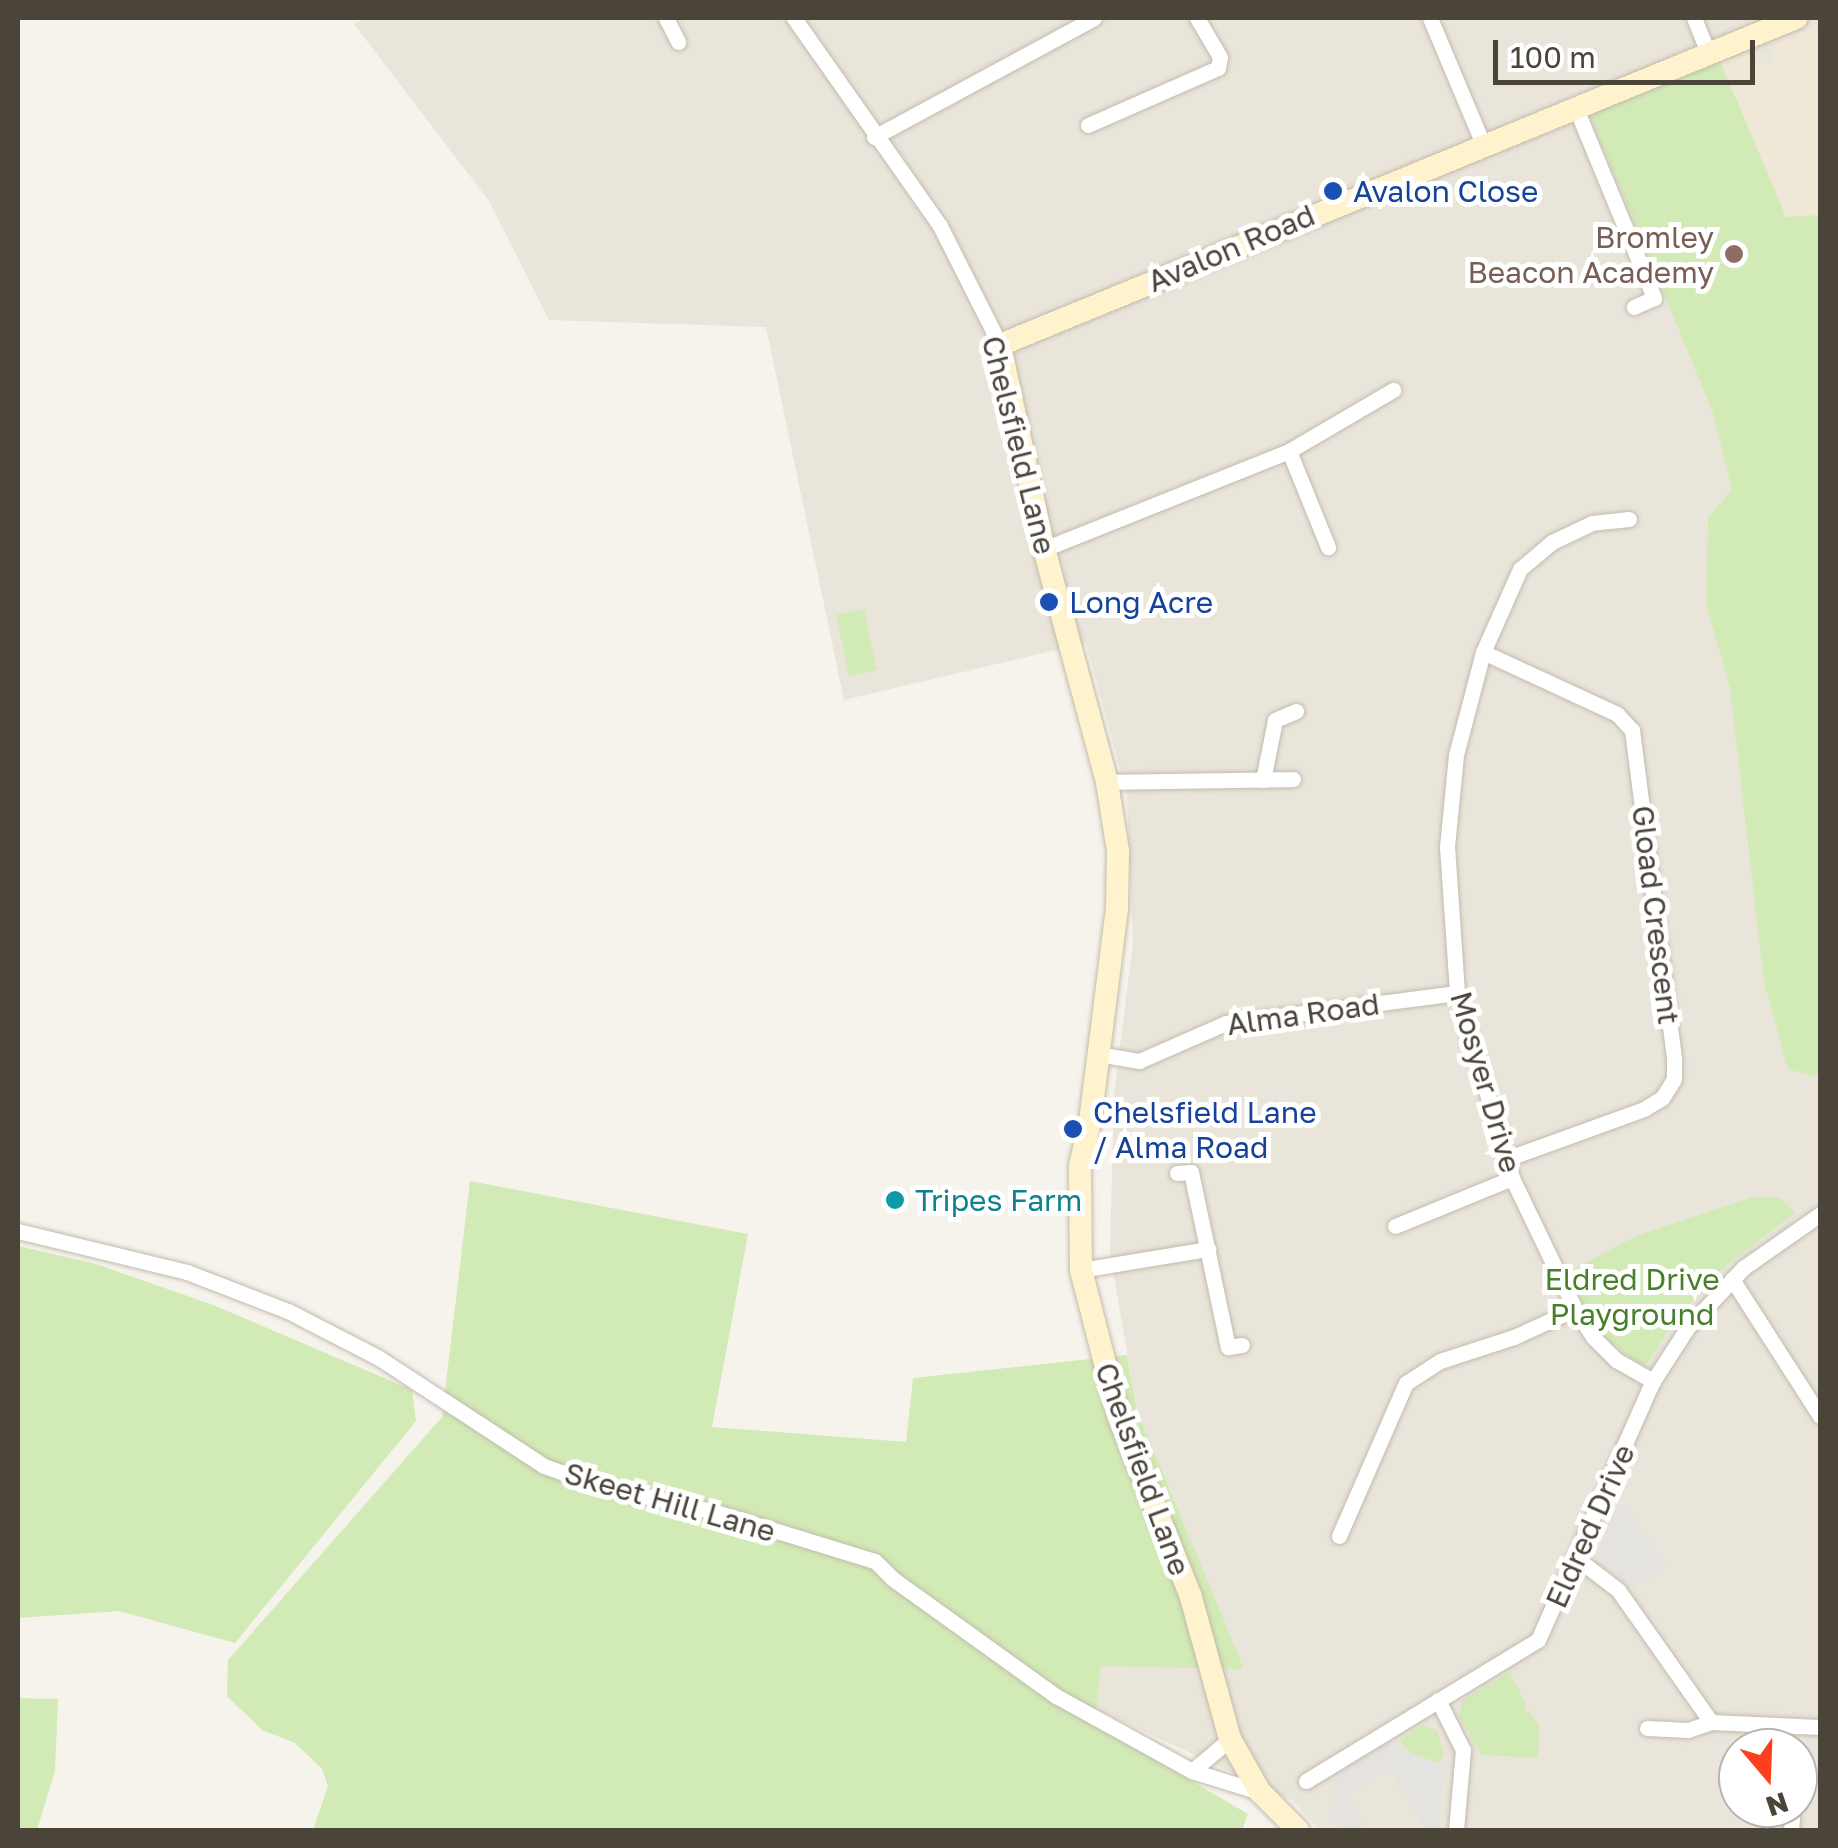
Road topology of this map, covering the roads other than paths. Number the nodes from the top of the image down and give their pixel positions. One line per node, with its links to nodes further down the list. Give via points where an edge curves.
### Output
1 (666, 18): 8 (street)
2 (794, 18): 12 (street, Chelsfield Lane)
3 (1094, 18): 12 (street)
4 (1198, 18): 11 (street, via 1220,58 1218,68)
5 (1430, 18): 13 (street)
6 (1694, 18): 9 (street)
7 (1796, 18): 9 (street, Avalon Road)
8 (678, 42)
9 (1707, 50): 10 (street, Avalon Road)
10 (1575, 106): 13 (street, Avalon Road); 14 (street, via 1654,298)
11 (1088, 125)
12 (874, 137): 15 (street, Chelsfield Lane, via 940,226)
13 (1484, 144): 15 (street, Avalon Road)
14 (1634, 307)
15 (1000, 345): 20 (street, Chelsfield Lane)
16 (1393, 390): 17 (street)
17 (1288, 451): 19 (street); 20 (street)
18 (1629, 519): 21 (street, Mosyer Drive, via 1592,523 1520,570)
19 (1328, 547)
20 (1044, 549): 25 (street, Chelsfield Lane)
21 (1484, 652): 26 (street, Mosyer Drive, via 1456,755 1447,846); 28 (street, Gload Crescent, via 1617,714 1632,730 1674,1060 1674,1079 1644,1110)
22 (1296, 711): 24 (street, via 1275,720)
23 (1293, 779): 24 (street)
24 (1263, 780): 25 (street)
25 (1107, 782): 27 (street, Chelsfield Lane, via 1118,850 1117,909)
26 (1457, 993): 27 (street, Alma Road, via 1226,1023 1139,1062); 28 (street, Mosyer Drive)
27 (1098, 1054): 35 (street, Chelsfield Lane, via 1080,1166)
28 (1506, 1159): 30 (street, Mosyer Drive)
29 (1177, 1173): 34 (street, via 1190,1172)
30 (1512, 1178): 32 (street); 37 (street, Mosyer Drive)
31 (1820, 1214): 36 (street, Eldred Drive)
32 (1396, 1226)
33 (18, 1231): 48 (street, Skeet Hill Lane, via 187,1272 288,1311 379,1358 544,1466 874,1561 1056,1696)
34 (1208, 1250): 35 (street); 38 (street, via 1228,1347)
35 (1081, 1270): 47 (street, Chelsfield Lane, via 1119,1418 1190,1597)
36 (1732, 1279): 39 (street, Eldred Drive, via 1688,1327); 40 (street)
37 (1575, 1309): 39 (street, Mosyer Drive, via 1616,1360); 41 (street, via 1440,1361 1406,1383)
38 (1242, 1345)
39 (1654, 1381): 42 (street, Eldred Drive)
40 (1820, 1416)
41 (1339, 1536)
42 (1574, 1557): 43 (street, Eldred Drive, via 1538,1640); 44 (street, via 1618,1590)
43 (1438, 1700): 49 (street, Eldred Drive); 52 (street, via 1463,1750)
44 (1711, 1722): 45 (street); 46 (street, via 1688,1730)
45 (1820, 1727)
46 (1647, 1728)
47 (1230, 1739): 48 (street); 50 (street, Chelsfield Lane)
48 (1192, 1770): 50 (street, Skeet Hill Lane)
49 (1306, 1781)
50 (1260, 1792): 51 (street, Chelsfield Lane)
51 (1298, 1830)
52 (1456, 1830)

